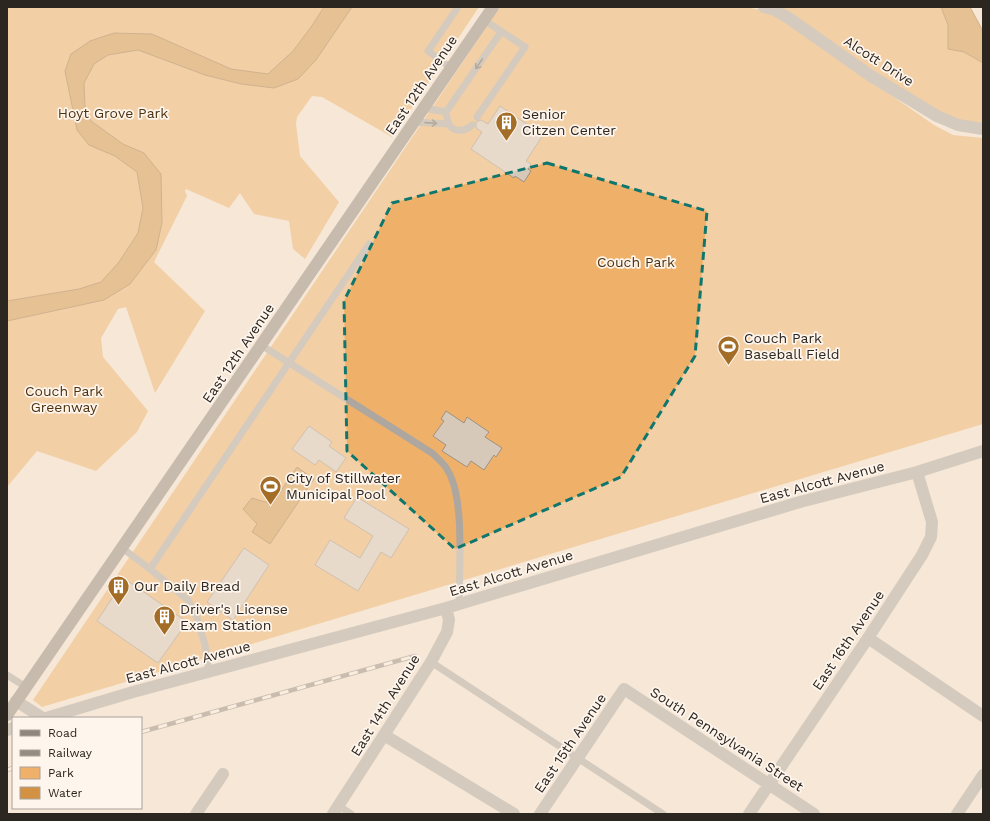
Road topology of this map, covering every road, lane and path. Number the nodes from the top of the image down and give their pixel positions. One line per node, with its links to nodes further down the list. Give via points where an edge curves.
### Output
1 (458, 7): 6 (lane, via 428,51)
2 (493, 7): 4 (street, East 12th Avenue)
3 (764, 7): 13 (street, Alcott Drive, via 790,19 871,76 937,116 958,125)
4 (484, 20): 5 (lane); 6 (street, East 12th Avenue)
5 (501, 32): 8 (lane, one-way to 8); 9 (lane, via 525,48)
6 (451, 68): 7 (street, East 12th Avenue)
7 (424, 108): 8 (lane); 10 (street, East 12th Avenue)
8 (446, 112): 11 (lane)
9 (477, 117)
10 (414, 122): 11 (lane, one-way to 11); 15 (street, East 12th Avenue)
11 (449, 124): 12 (lane, via 454,129 462,130)
12 (472, 125)
13 (983, 129)
14 (369, 244): 16 (lane)
15 (261, 345): 16 (lane); 19 (street, East 12th Avenue)
16 (289, 362): 20 (lane); 21 (lane, via 432,453 448,471 457,493 459,514)
17 (983, 451): 18 (street, East Alcott Avenue)
18 (917, 472): 21 (street, East Alcott Avenue, via 800,502); 23 (street, East 16th Avenue, via 932,522 931,537)
19 (122, 548): 20 (lane); 27 (street, East 12th Avenue)
20 (150, 569): 25 (lane, via 188,600 197,618 205,645)
21 (459, 604): 22 (street, East Alcott Avenue)
22 (446, 608): 24 (street, East 14th Avenue, via 449,620 447,632); 25 (street, East Alcott Avenue)
23 (868, 638): 31 (street); 38 (street, East 16th Avenue)
24 (431, 662): 34 (street, East 14th Avenue); 35 (lane)
25 (209, 671): 33 (street, East Alcott Avenue)
26 (7, 675): 27 (lane)
27 (26, 687): 29 (street, East 12th Avenue)
28 (624, 689): 35 (street, East 15th Avenue); 38 (street, South Pennsylvania Street)
29 (12, 702): 30 (street, East 12th Avenue); 32 (street)
30 (7, 715)
31 (983, 716)
32 (41, 717)
33 (49, 717)
34 (384, 735): 39 (street, East 14th Avenue); 42 (street)
35 (578, 758): 43 (street, East 15th Avenue); 44 (lane)
36 (223, 774): 40 (street)
37 (983, 774): 47 (street)
38 (769, 784): 45 (street, East 16th Avenue); 46 (street, South Pennsylvania Street)
39 (336, 810): 41 (lane)
40 (196, 814)
41 (351, 814)
42 (514, 814)
43 (540, 814)
44 (663, 814)
45 (749, 814)
46 (814, 814)
47 (956, 814)

